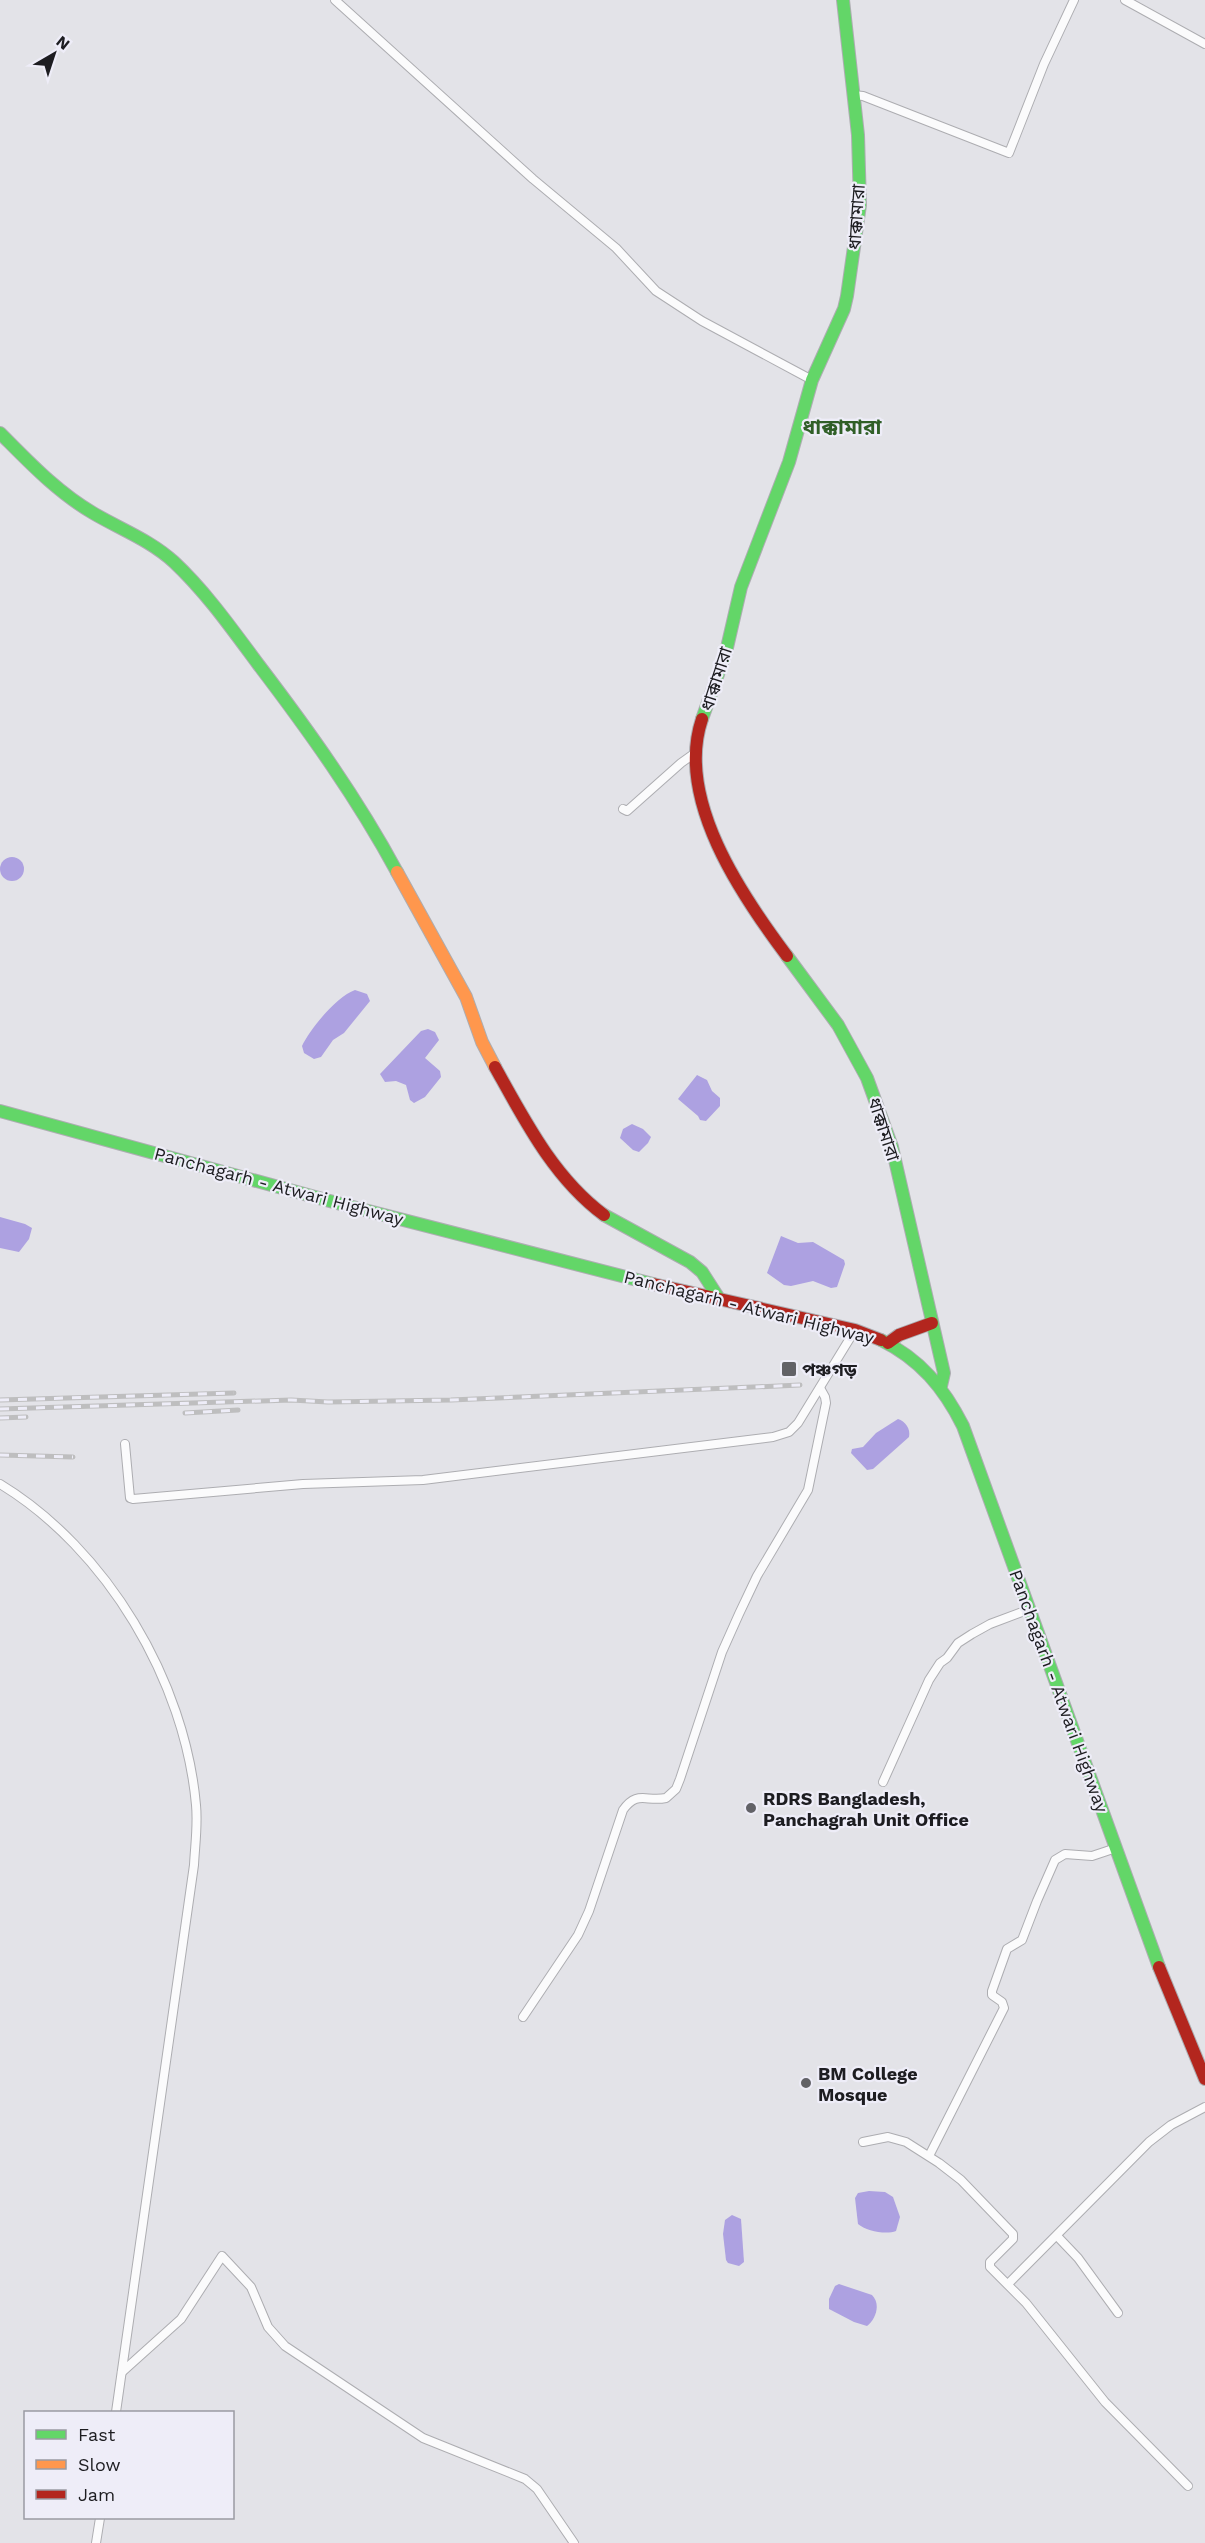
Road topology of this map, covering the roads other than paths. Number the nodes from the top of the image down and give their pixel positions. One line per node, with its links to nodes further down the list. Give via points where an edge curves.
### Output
1 (335, 0): 7 (street, via 533,179 616,248 656,291 702,321)
2 (843, 0): 6 (street, ধাক্কামারা)
3 (1074, 0): 6 (street, via 1009,153)
4 (1125, 0): 5 (street)
5 (1205, 44)
6 (853, 95): 7 (street, ধাক্কামারা, via 860,205 855,240 844,309)
7 (812, 380): 9 (street, ধাক্কামারা, via 789,462 741,588)
8 (0, 433): 12 (street, via 65,494 160,550 206,597 300,719 367,817 466,997 490,1059 547,1157 570,1185 608,1218 690,1262 702,1272)
9 (695, 753): 10 (street, via 627,811); 13 (street, ধাক্কামারা, via 701,798 717,846 776,941 838,1025 867,1078 892,1147)
10 (623, 809)
11 (0, 1111): 12 (street, Panchagarh - Atwari Highway, via 337,1203)
12 (718, 1298): 14 (street, Panchagarh - Atwari Highway)
13 (932, 1323): 15 (street); 16 (street, ধাক্কামারা, via 944,1373)
14 (855, 1330): 15 (street, Panchagarh - Atwari Highway); 17 (street)
15 (888, 1342): 16 (street, Panchagarh - Atwari Highway)
16 (941, 1386): 20 (street, Panchagarh - Atwari Highway, via 963,1426)
17 (820, 1388): 18 (street, via 794,1428 773,1437 423,1480 303,1484 133,1499); 23 (street, via 826,1403 810,1484 802,1504 757,1576 722,1652 680,1779 666,1798 632,1799 623,1810 578,1935)
18 (125, 1444)
19 (0, 1484): 31 (street, via 66,1534 99,1571 130,1616 147,1644 170,1700 194,1787 194,1865)
20 (1030, 1609): 21 (street, via 972,1634 958,1643 940,1664); 22 (street, Panchagarh - Atwari Highway)
21 (883, 1782)
22 (1116, 1848): 24 (street, Panchagarh - Atwari Highway, via 1174,2008); 27 (street, via 1092,1856 1065,1854 1055,1860 1022,1940 1004,1955 992,1990 1004,2008)
23 (523, 2017)
24 (1205, 2079)
25 (1205, 2107): 28 (street, via 1149,2142)
26 (863, 2142): 27 (street, via 896,2138)
27 (929, 2156): 29 (street, via 961,2180 1013,2234 1013,2239 990,2262 990,2267)
28 (1057, 2236): 29 (street); 30 (street)
29 (1008, 2284): 33 (street, via 1105,2402)
30 (1118, 2313)
31 (122, 2372): 32 (street); 36 (street, via 181,2319 222,2256 251,2287 268,2327 285,2346 423,2438 525,2479 537,2489)
32 (116, 2411)
33 (1188, 2486)
34 (100, 2519): 35 (street)
35 (96, 2543)
36 (573, 2543)

